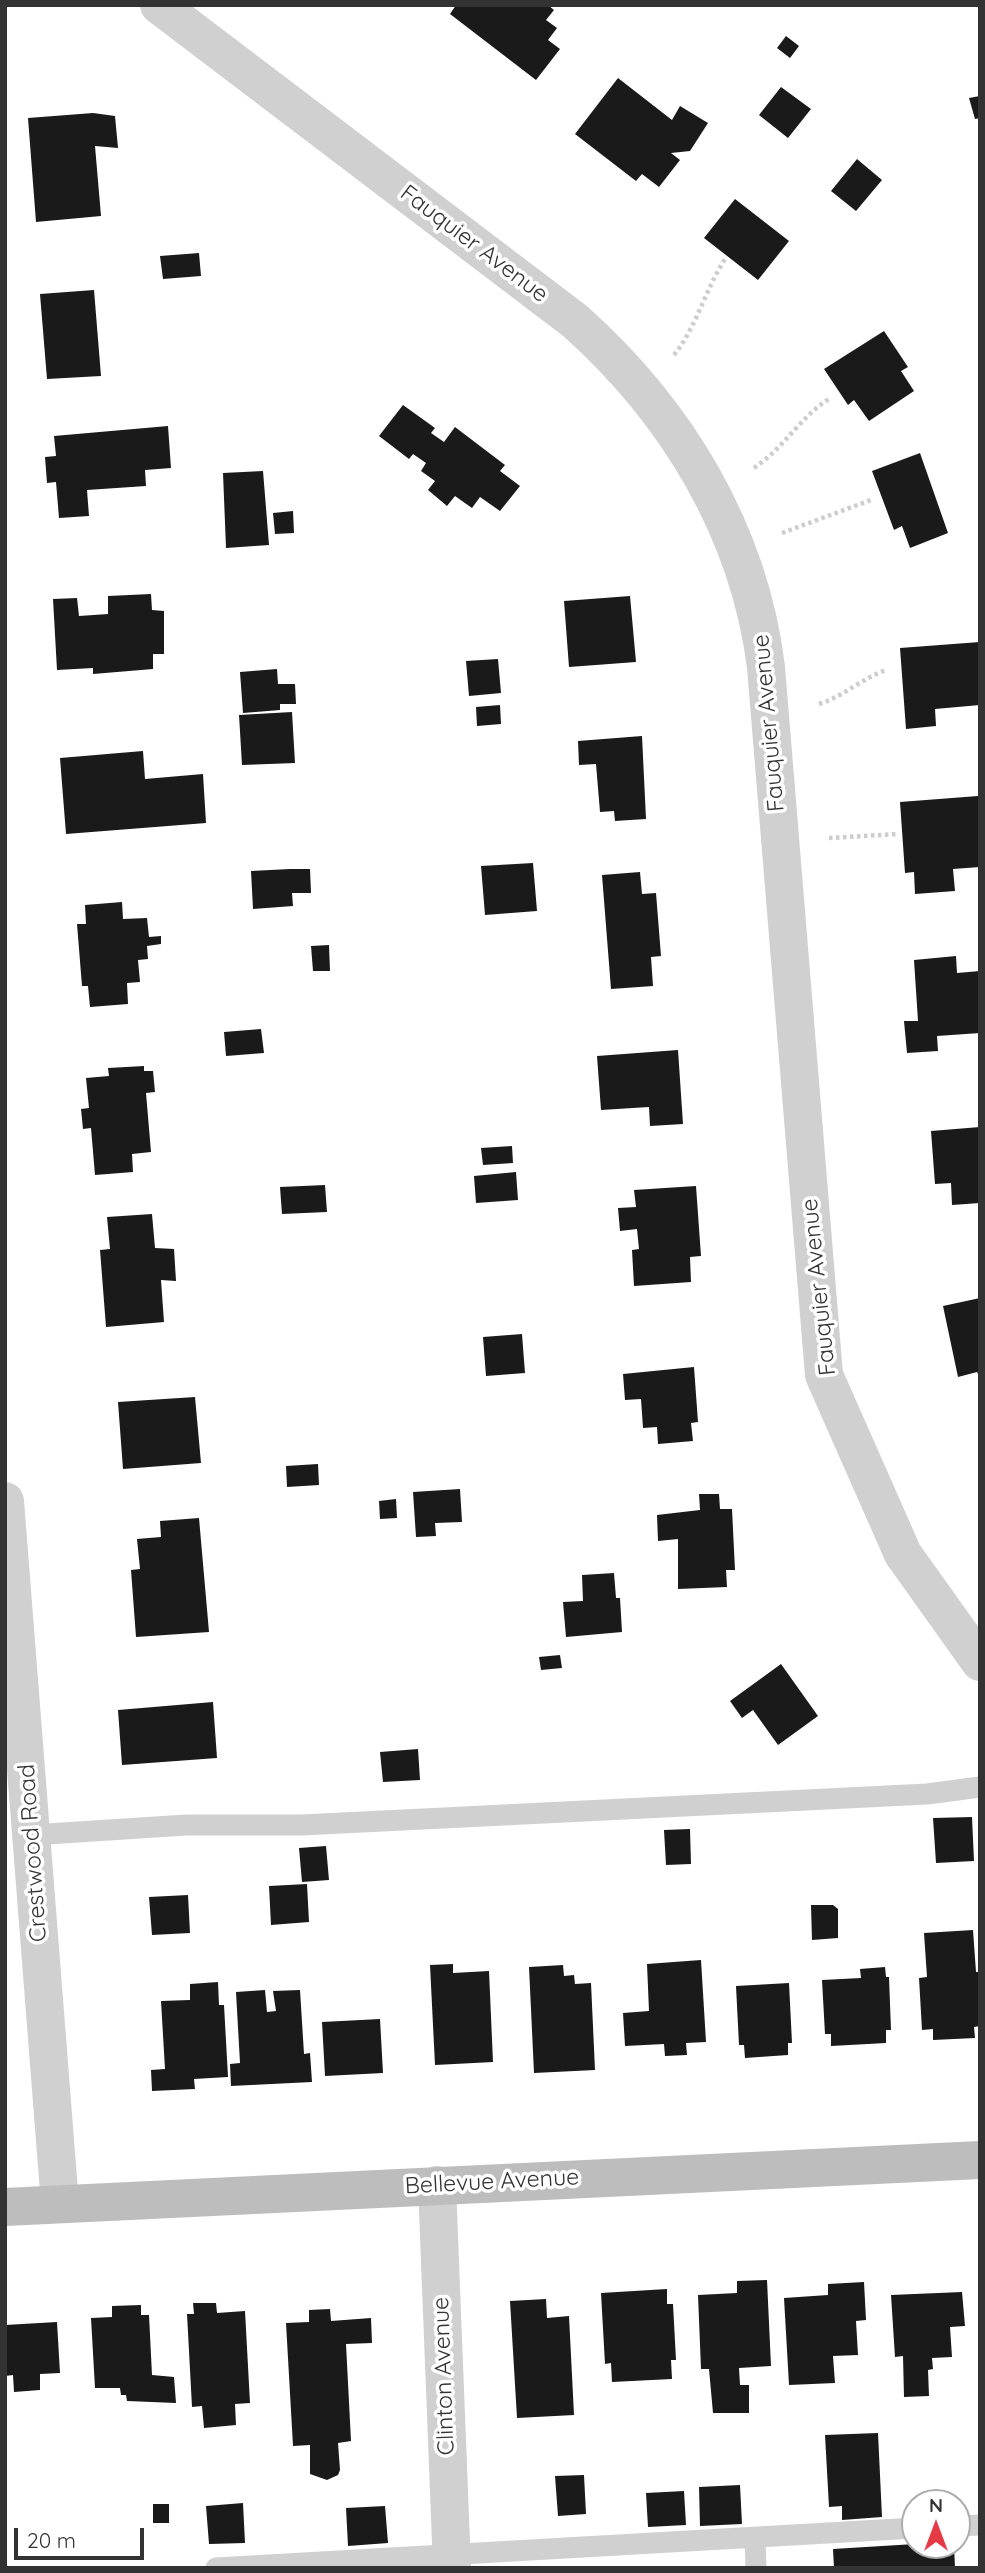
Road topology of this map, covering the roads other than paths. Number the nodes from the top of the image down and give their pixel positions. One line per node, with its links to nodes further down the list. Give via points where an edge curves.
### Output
1 (159, 5): 3 (street, Fauquier Avenue, via 585,330 662,412 712,496 748,573 766,667 824,1375 903,1554)
2 (5, 1501): 5 (street, Crestwood Road)
3 (980, 1662)
4 (980, 1787): 5 (lane, via 927,1794 515,1815 302,1825 186,1825)
5 (32, 1835): 8 (street, Crestwood Road)
6 (980, 2160): 7 (street, Bellevue Avenue)
7 (437, 2185): 8 (street, Bellevue Avenue); 12 (street, Clinton Avenue)
8 (60, 2204): 9 (street, Bellevue Avenue)
9 (5, 2207)
10 (901, 2529): 11 (lane)
11 (755, 2538): 12 (lane); 14 (lane)
12 (452, 2561): 13 (lane)
13 (216, 2568)
14 (757, 2568)

